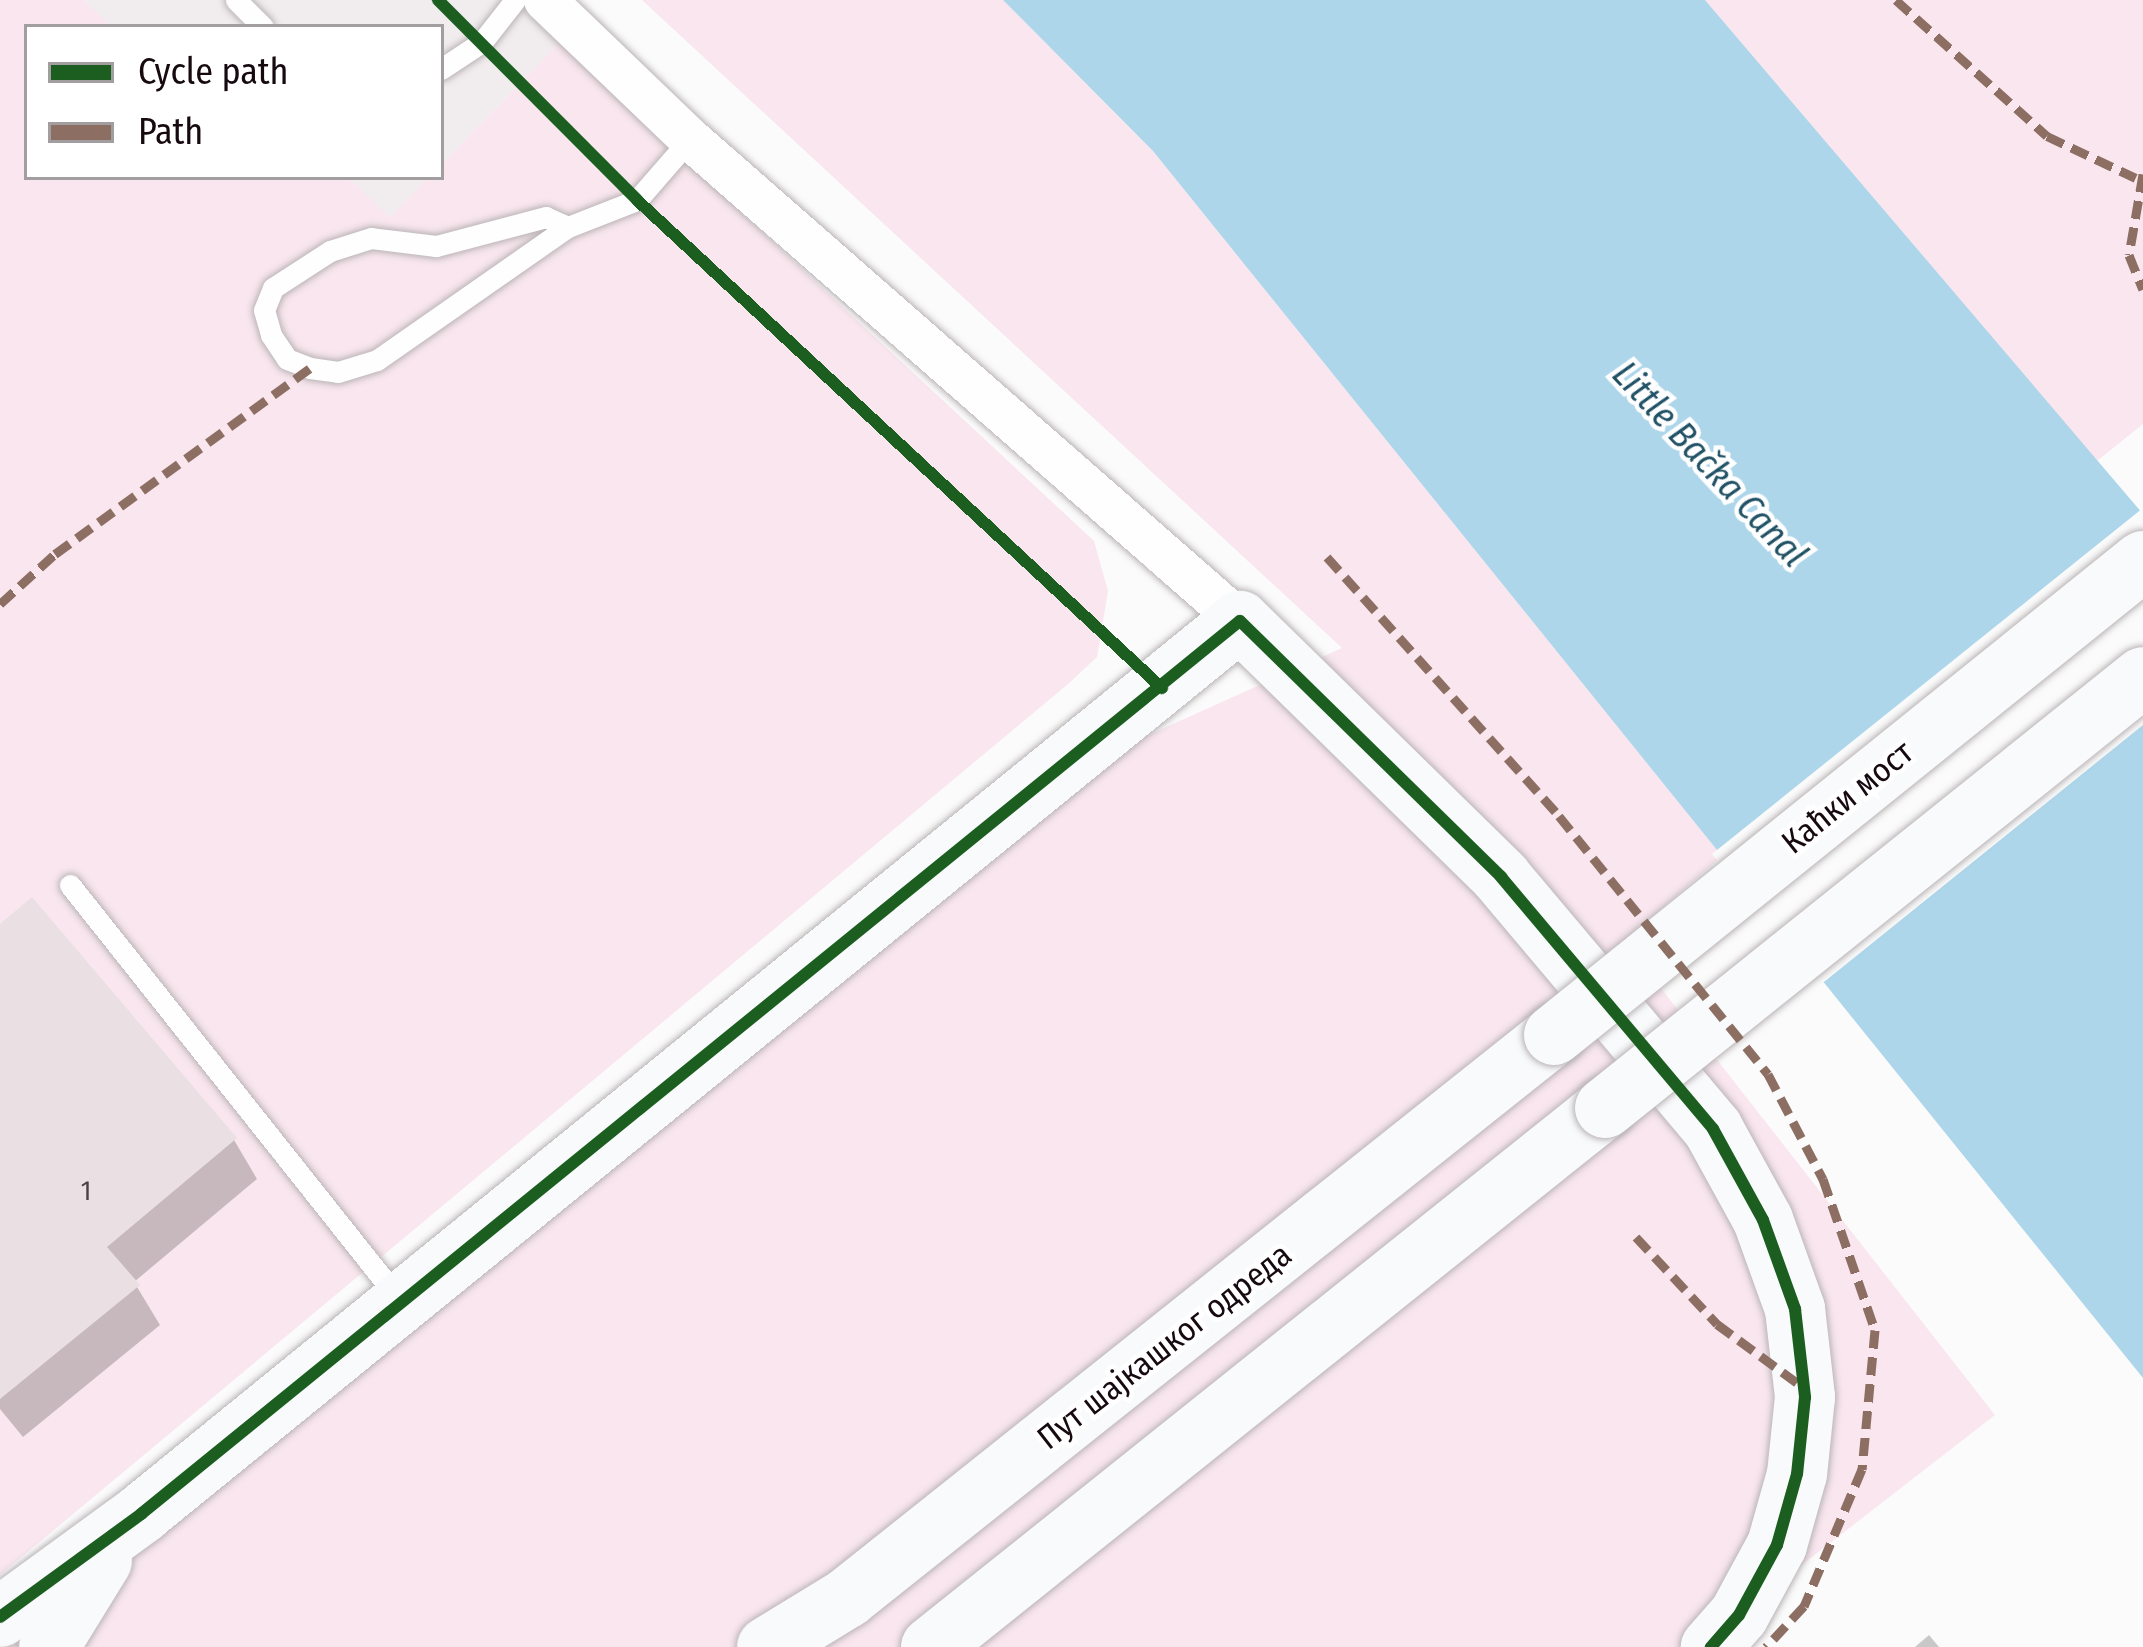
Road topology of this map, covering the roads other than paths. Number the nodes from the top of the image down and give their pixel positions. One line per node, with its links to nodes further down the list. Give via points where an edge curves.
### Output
1 (236, 0): 4 (lane)
2 (515, 0): 5 (lane, via 482,42)
3 (545, 0): 6 (street)
4 (260, 24)
5 (444, 67)
6 (690, 140): 7 (lane, via 637,200); 9 (street)
7 (568, 226): 7 (lane, via 546,217 436,246 371,238 330,251 273,288 264,310 271,335 287,359 310,368 338,372 376,360)
8 (2143, 561): 12 (main road, Каћки мост, bridge)
9 (1240, 621): 13 (main road); 19 (main road, via 1501,877 1713,1129 1762,1220 1795,1309 1805,1397 1797,1474 1777,1545)
10 (2143, 676): 18 (main road, bridge)
11 (70, 885): 13 (lane)
12 (1554, 1035): 17 (main road, Пут шајкашког одреда, via 847,1598)
13 (402, 1302): 14 (main road)
14 (141, 1514): 15 (main road); 16 (main road, via 71,1600)
15 (0, 1617)
16 (49, 1647)
17 (767, 1647)
18 (932, 1647)
19 (1712, 1647)

